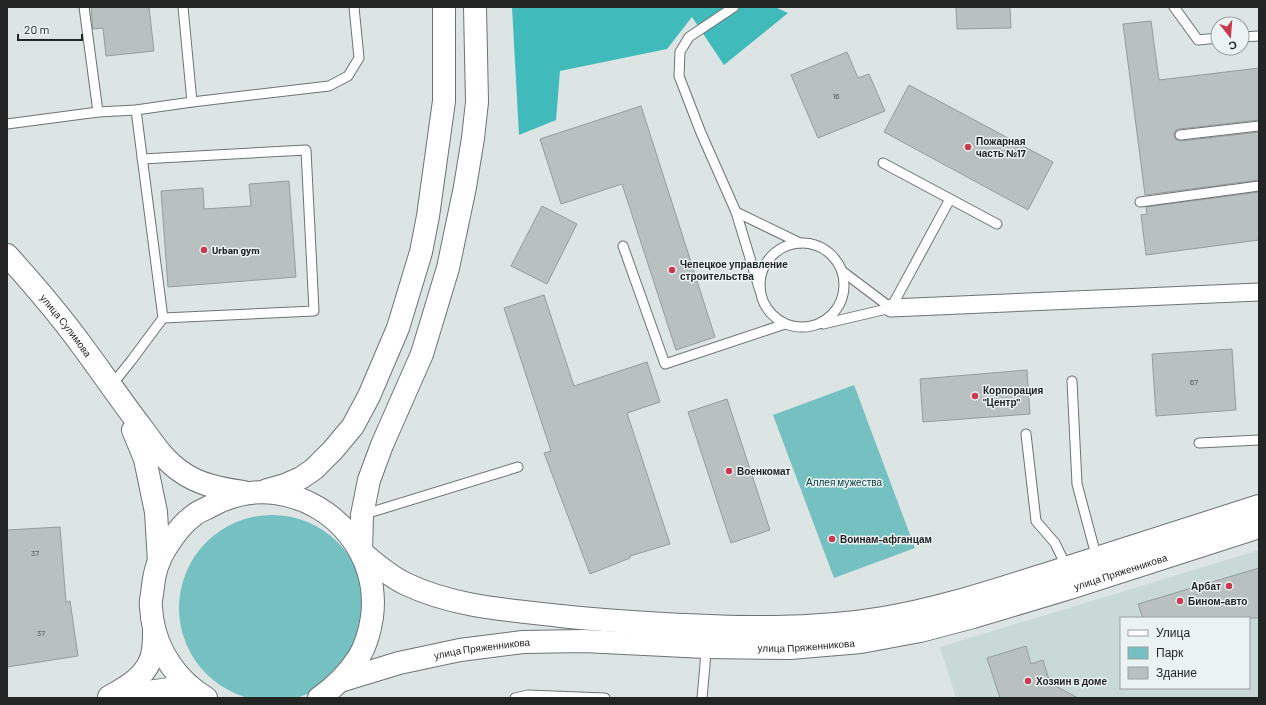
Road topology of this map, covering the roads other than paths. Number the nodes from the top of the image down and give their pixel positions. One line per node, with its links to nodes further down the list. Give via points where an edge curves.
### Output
1 (84, 7): 11 (lane)
2 (183, 7): 9 (lane)
3 (354, 7): 9 (lane, via 359,58 348,76 329,86)
4 (444, 7): 38 (main road, via 444,101 428,216 421,252 398,328 369,396 353,426 333,450 301,478 285,485)
5 (475, 7): 40 (main road, via 477,102 465,187 448,268 422,354 369,480)
6 (734, 7): 20 (lane, via 689,37 680,52 678,76)
7 (1174, 7): 8 (lane, via 1198,40)
8 (1210, 39)
9 (192, 102): 10 (lane)
10 (136, 110): 11 (lane); 15 (lane)
11 (98, 112): 12 (lane)
12 (7, 124)
13 (1259, 126): 14 (lane)
14 (1180, 136)
15 (142, 159): 29 (lane); 29 (lane, via 306,150 314,311)
16 (883, 163): 18 (lane)
17 (1259, 186): 19 (lane)
18 (950, 199): 21 (lane); 28 (lane)
19 (1140, 202)
20 (736, 212): 22 (lane); 26 (lane)
21 (997, 224)
22 (800, 243): 25 (lane, via 813,244 826,250 836,259); 26 (lane, via 787,246 775,253 766,263 760,276)
23 (623, 246): 30 (lane, via 665,364)
24 (7, 255): 33 (main road, улица Сулимова, via 47,300)
25 (842, 271): 28 (lane); 31 (lane, via 845,284 838,310 827,320)
26 (760, 291): 30 (lane, via 764,305 773,317)
27 (1259, 292): 28 (street)
28 (891, 308): 31 (lane)
29 (163, 318): 33 (lane, via 131,361)
30 (785, 324): 31 (lane, via 800,328)
31 (814, 326)
32 (1072, 381): 44 (lane, via 1077,484)
33 (115, 393): 38 (main road, улица Сулимова, via 163,456 181,472 198,482 222,489); 43 (main road, улица Сулимова, via 145,459 156,512)
34 (1026, 434): 45 (lane, via 1036,521 1055,543)
35 (1259, 440): 36 (lane)
36 (1200, 443)
37 (518, 467): 40 (lane)
38 (254, 492): 42 (main road, улица Сулимова, via 289,495 311,503 333,517 350,535); 43 (main road, via 221,499 192,516 170,541)
39 (1259, 506): 44 (main road, улица Пряженникова)
40 (362, 514): 42 (main road)
41 (1259, 527): 44 (main road, улица Пряженникова)
42 (361, 552): 47 (main road, улица Пряженникова, via 388,574 429,594 481,606); 48 (main road, via 369,571 373,592 370,627 359,656)
43 (159, 562): 46 (main road, via 151,605)
44 (1100, 568): 45 (main road, улица Пряженникова)
45 (1070, 577): 47 (main road, улица Пряженникова, via 982,594 883,618 772,627)
46 (154, 628): 49 (main road, via 168,662); 50 (main road, via 154,650 149,666 136,680)
47 (706, 637): 48 (main road, улица Пряженникова, via 523,642 460,650 400,663); 54 (lane)
48 (340, 681): 51 (main road)
49 (193, 695): 50 (main road)
50 (106, 698)
51 (319, 698)
52 (515, 698): 53 (lane, via 528,695)
53 (605, 698)
54 (702, 698)

